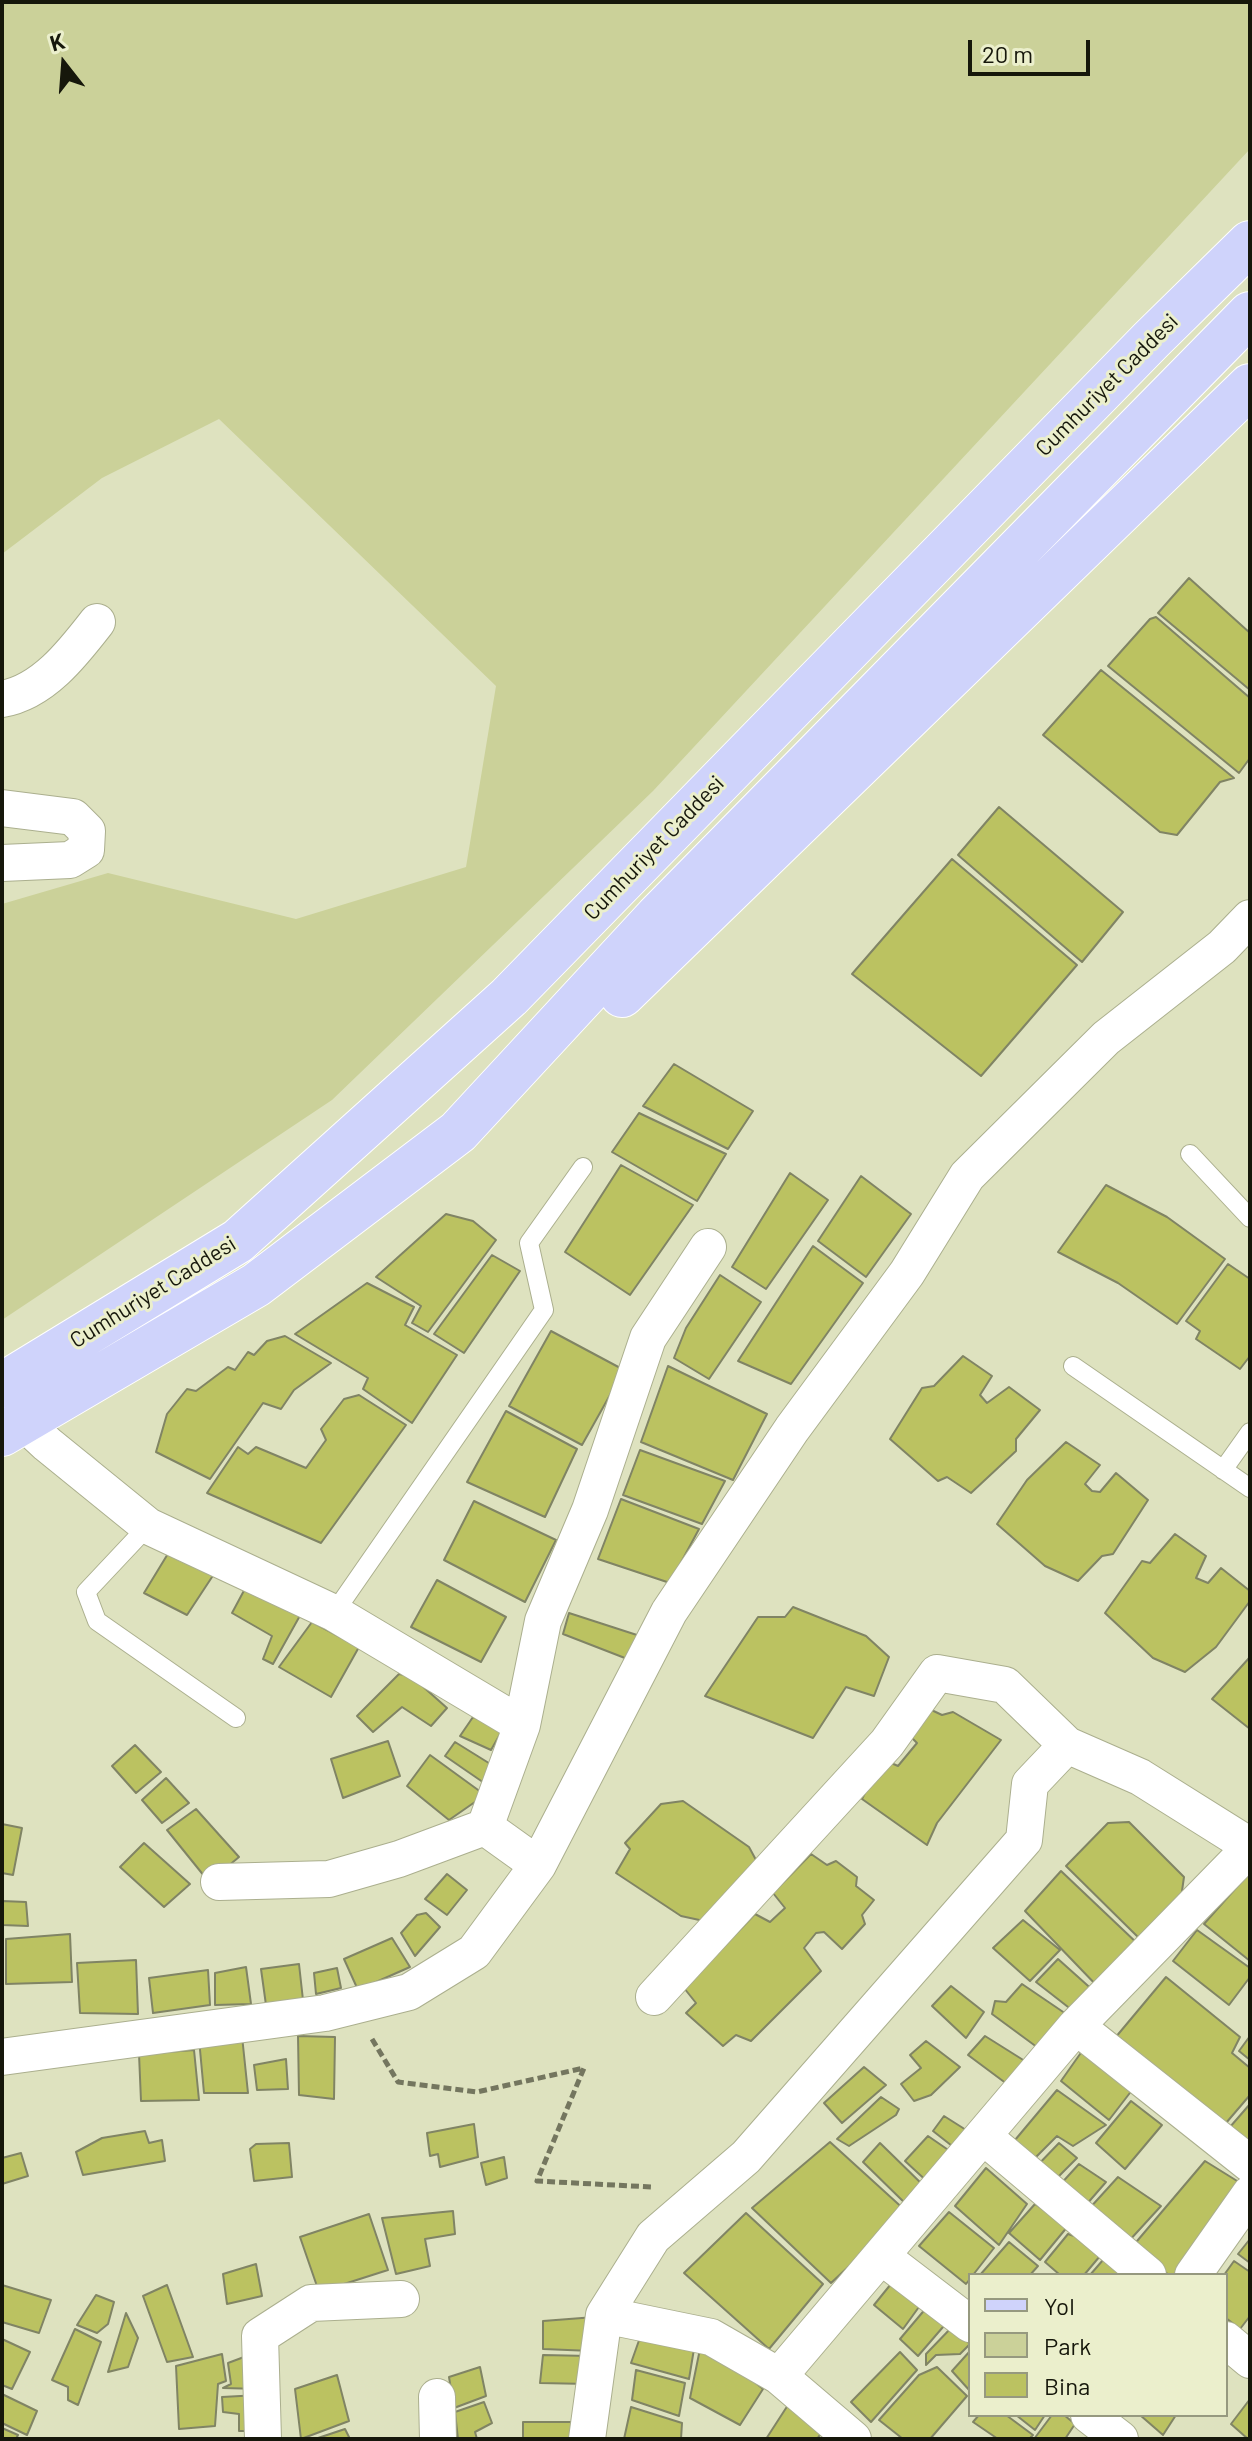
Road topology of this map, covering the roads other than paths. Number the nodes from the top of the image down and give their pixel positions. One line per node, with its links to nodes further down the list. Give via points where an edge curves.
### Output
1 (1250, 215): 4 (main road)
2 (1250, 243): 4 (main road, Cumhuriyet Caddesi)
3 (1250, 314): 12 (main road, Cumhuriyet Caddesi, via 657,917)
4 (1151, 340): 18 (main road, Cumhuriyet Caddesi, via 509,997 238,1241)
5 (1250, 386): 12 (main road, via 556,1058)
6 (97, 622): 7 (street, via 51,673)
7 (2, 699)
8 (2, 808): 9 (street, via 73,817 87,831 86,850 70,860)
9 (2, 863)
10 (1250, 918): 11 (street)
11 (1236, 951): 29 (street, via 1106,1038 967,1176 907,1273 792,1429 669,1612)
12 (458, 1132): 18 (main road, Cumhuriyet Caddesi, via 256,1285)
13 (1190, 1154): 15 (lane)
14 (583, 1167): 23 (lane, via 529,1243 544,1310)
15 (1250, 1218)
16 (708, 1247): 25 (street, via 648,1338 590,1510 543,1621)
17 (1073, 1366): 20 (lane)
18 (7, 1411): 22 (street)
19 (1250, 1432): 20 (lane)
20 (1223, 1470): 21 (lane)
21 (1250, 1488)
22 (148, 1526): 23 (street); 24 (lane, via 86,1592 97,1621)
23 (334, 1613): 25 (street)
24 (236, 1718)
25 (522, 1725): 27 (street)
26 (1067, 1745): 28 (street, via 1140,1777); 31 (street, via 1005,1685 937,1673 887,1743); 41 (street, via 1030,1784 1024,1840 746,2157 653,2237)
27 (485, 1827): 29 (street); 30 (street, via 329,1879)
28 (1250, 1847): 32 (street)
29 (538, 1865): 33 (street, via 474,1952 409,1992 325,2013)
30 (219, 1882)
31 (654, 1997)
32 (1076, 2026): 34 (street); 35 (street)
33 (2, 2057)
34 (983, 2136): 37 (street); 38 (street)
35 (1250, 2164)
36 (1250, 2194): 39 (street)
37 (881, 2256): 42 (street); 45 (street)
38 (1146, 2273)
39 (1194, 2273)
40 (401, 2299): 47 (street, via 311,2303 260,2336)
41 (604, 2315): 45 (street, via 711,2337); 49 (street)
42 (968, 2322)
43 (1228, 2342): 44 (street)
44 (1250, 2360)
45 (779, 2376): 50 (street)
46 (437, 2397): 48 (street)
47 (263, 2439)
48 (438, 2439)
49 (587, 2439)
50 (853, 2439)

